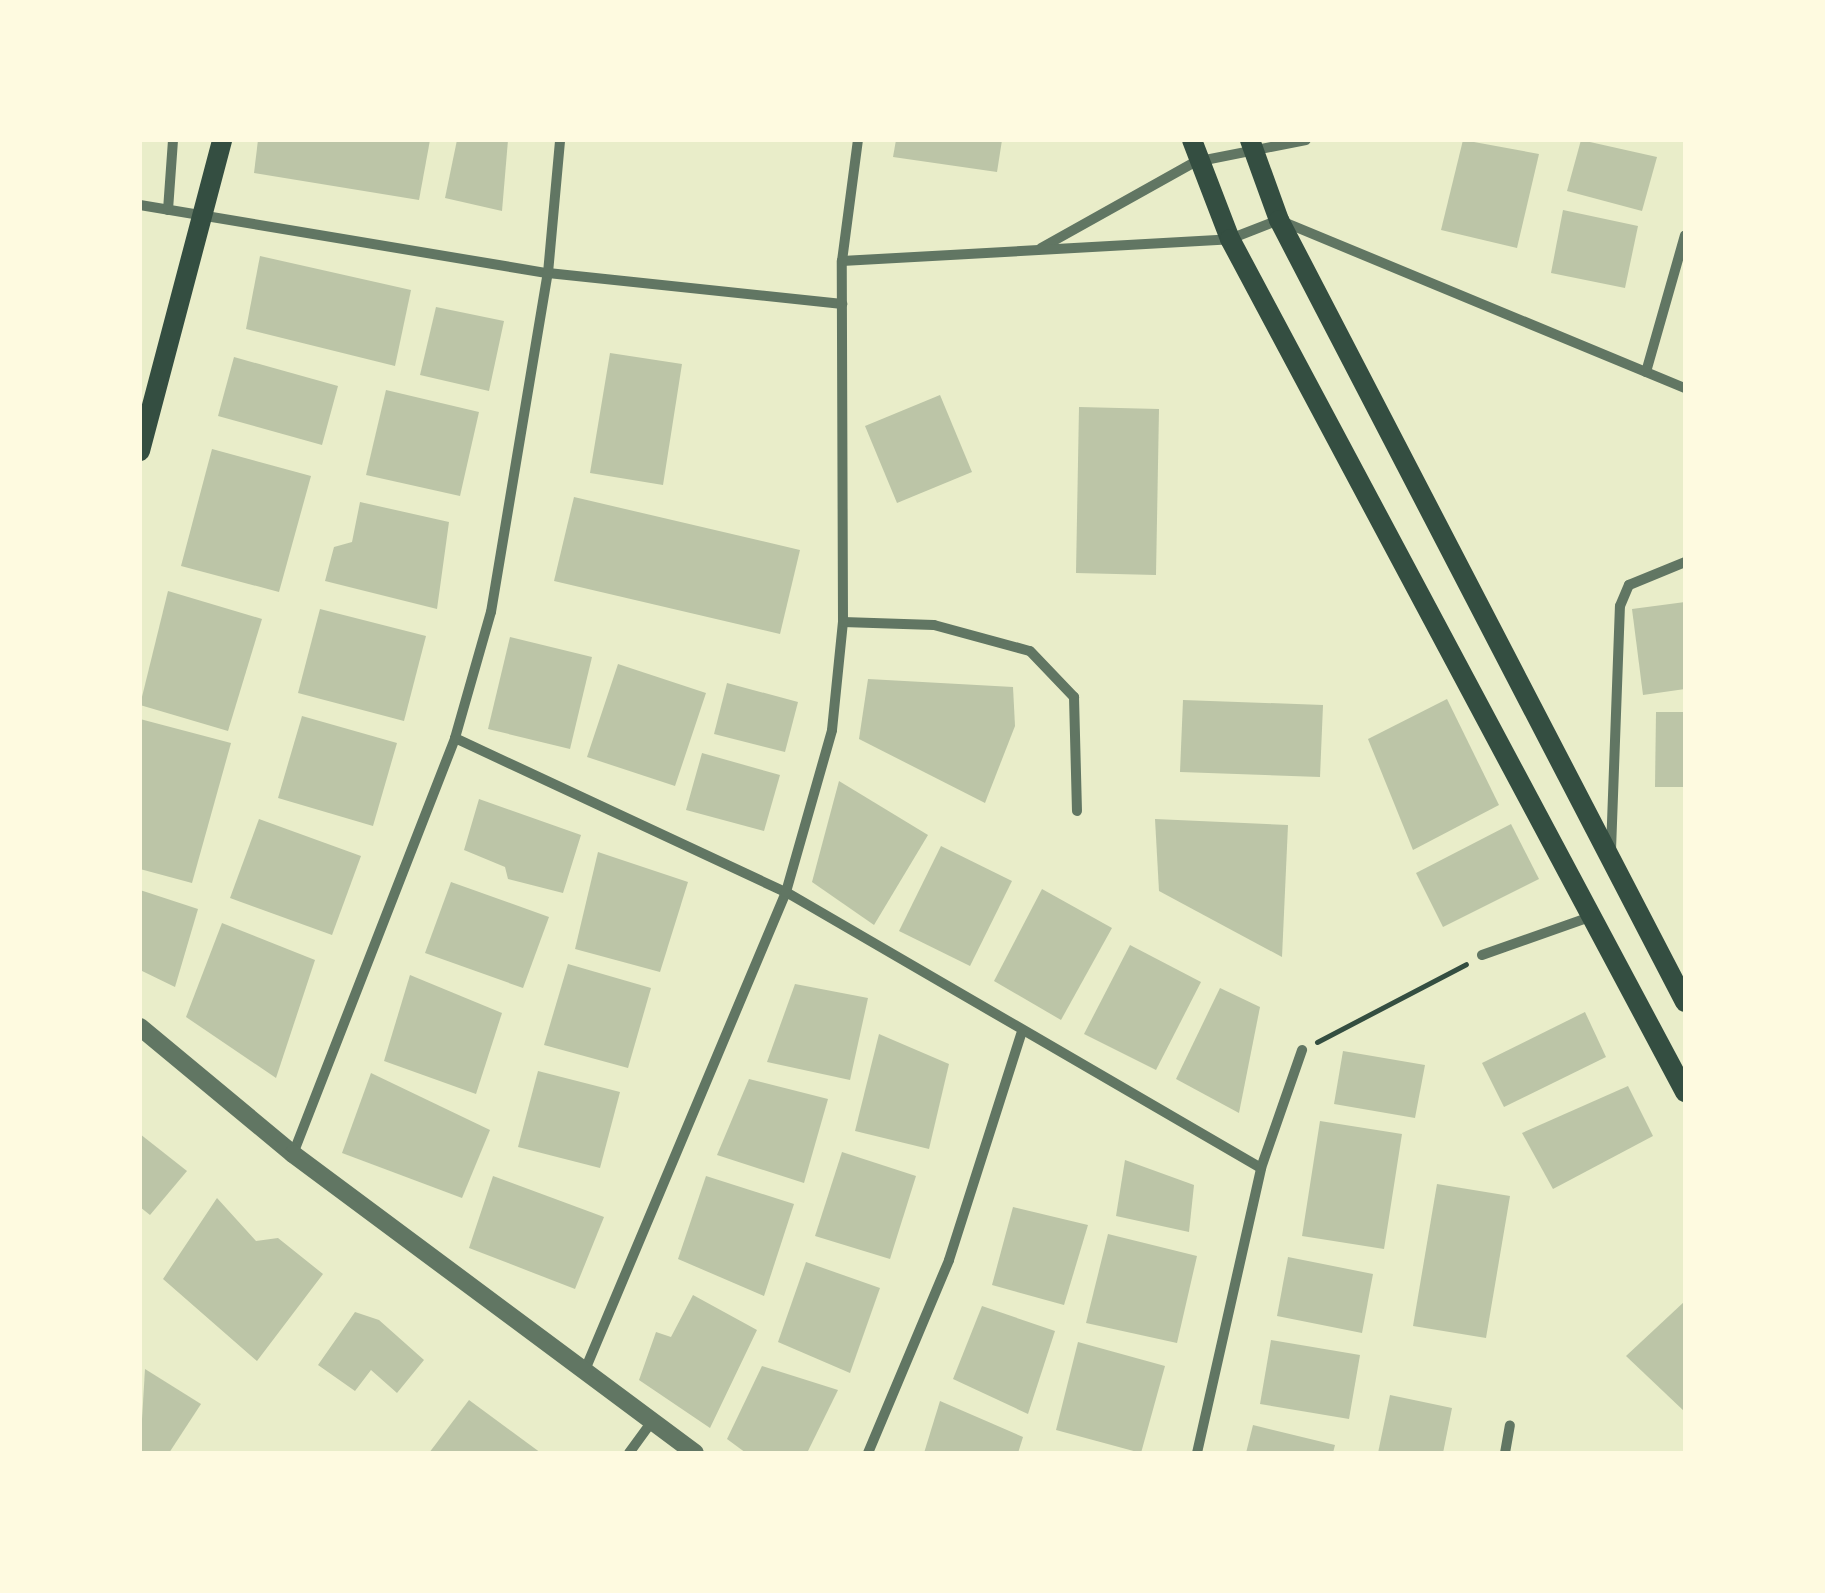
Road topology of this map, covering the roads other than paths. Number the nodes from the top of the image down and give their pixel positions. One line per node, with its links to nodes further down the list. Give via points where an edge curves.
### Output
1 (173, 140): 10 (street)
2 (222, 140): 11 (main road)
3 (560, 140): 17 (street)
4 (858, 140): 16 (street)
5 (1192, 140): 8 (main road)
6 (1306, 140): 7 (street)
7 (1251, 143): 8 (street); 12 (main road)
8 (1195, 162): 14 (main road); 15 (street)
9 (140, 205): 10 (street)
10 (168, 210): 11 (street)
11 (204, 217): 17 (street); 21 (main road)
12 (1280, 220): 14 (street); 19 (street); 26 (main road)
13 (1685, 234): 19 (street)
14 (1230, 239): 15 (street); 28 (main road)
15 (1036, 251): 16 (street)
16 (842, 261): 18 (street)
17 (548, 273): 18 (street); 24 (street, via 491,612)
18 (842, 304): 23 (street)
19 (1646, 372): 20 (street)
20 (1685, 388)
21 (140, 451)
22 (1685, 562): 26 (street, via 1629,585 1620,606)
23 (843, 622): 25 (street, via 934,625 1030,651 1074,697); 27 (street, via 832,730)
24 (455, 738): 27 (street); 35 (street)
25 (1077, 812)
26 (1612, 852): 30 (main road)
27 (786, 892): 32 (street); 37 (street)
28 (1591, 916): 29 (street); 34 (main road)
29 (1482, 955)
30 (1685, 1002)
31 (140, 1028): 35 (street)
32 (1021, 1034): 36 (street); 42 (street, via 950,1260)
33 (1302, 1050): 36 (street)
34 (1685, 1092)
35 (293, 1154): 37 (street)
36 (1261, 1168): 43 (street)
37 (585, 1370): 38 (street)
38 (653, 1420): 40 (street); 41 (street)
39 (1510, 1425): 44 (street)
40 (629, 1453)
41 (695, 1453)
42 (868, 1453)
43 (1198, 1453)
44 (1505, 1453)

